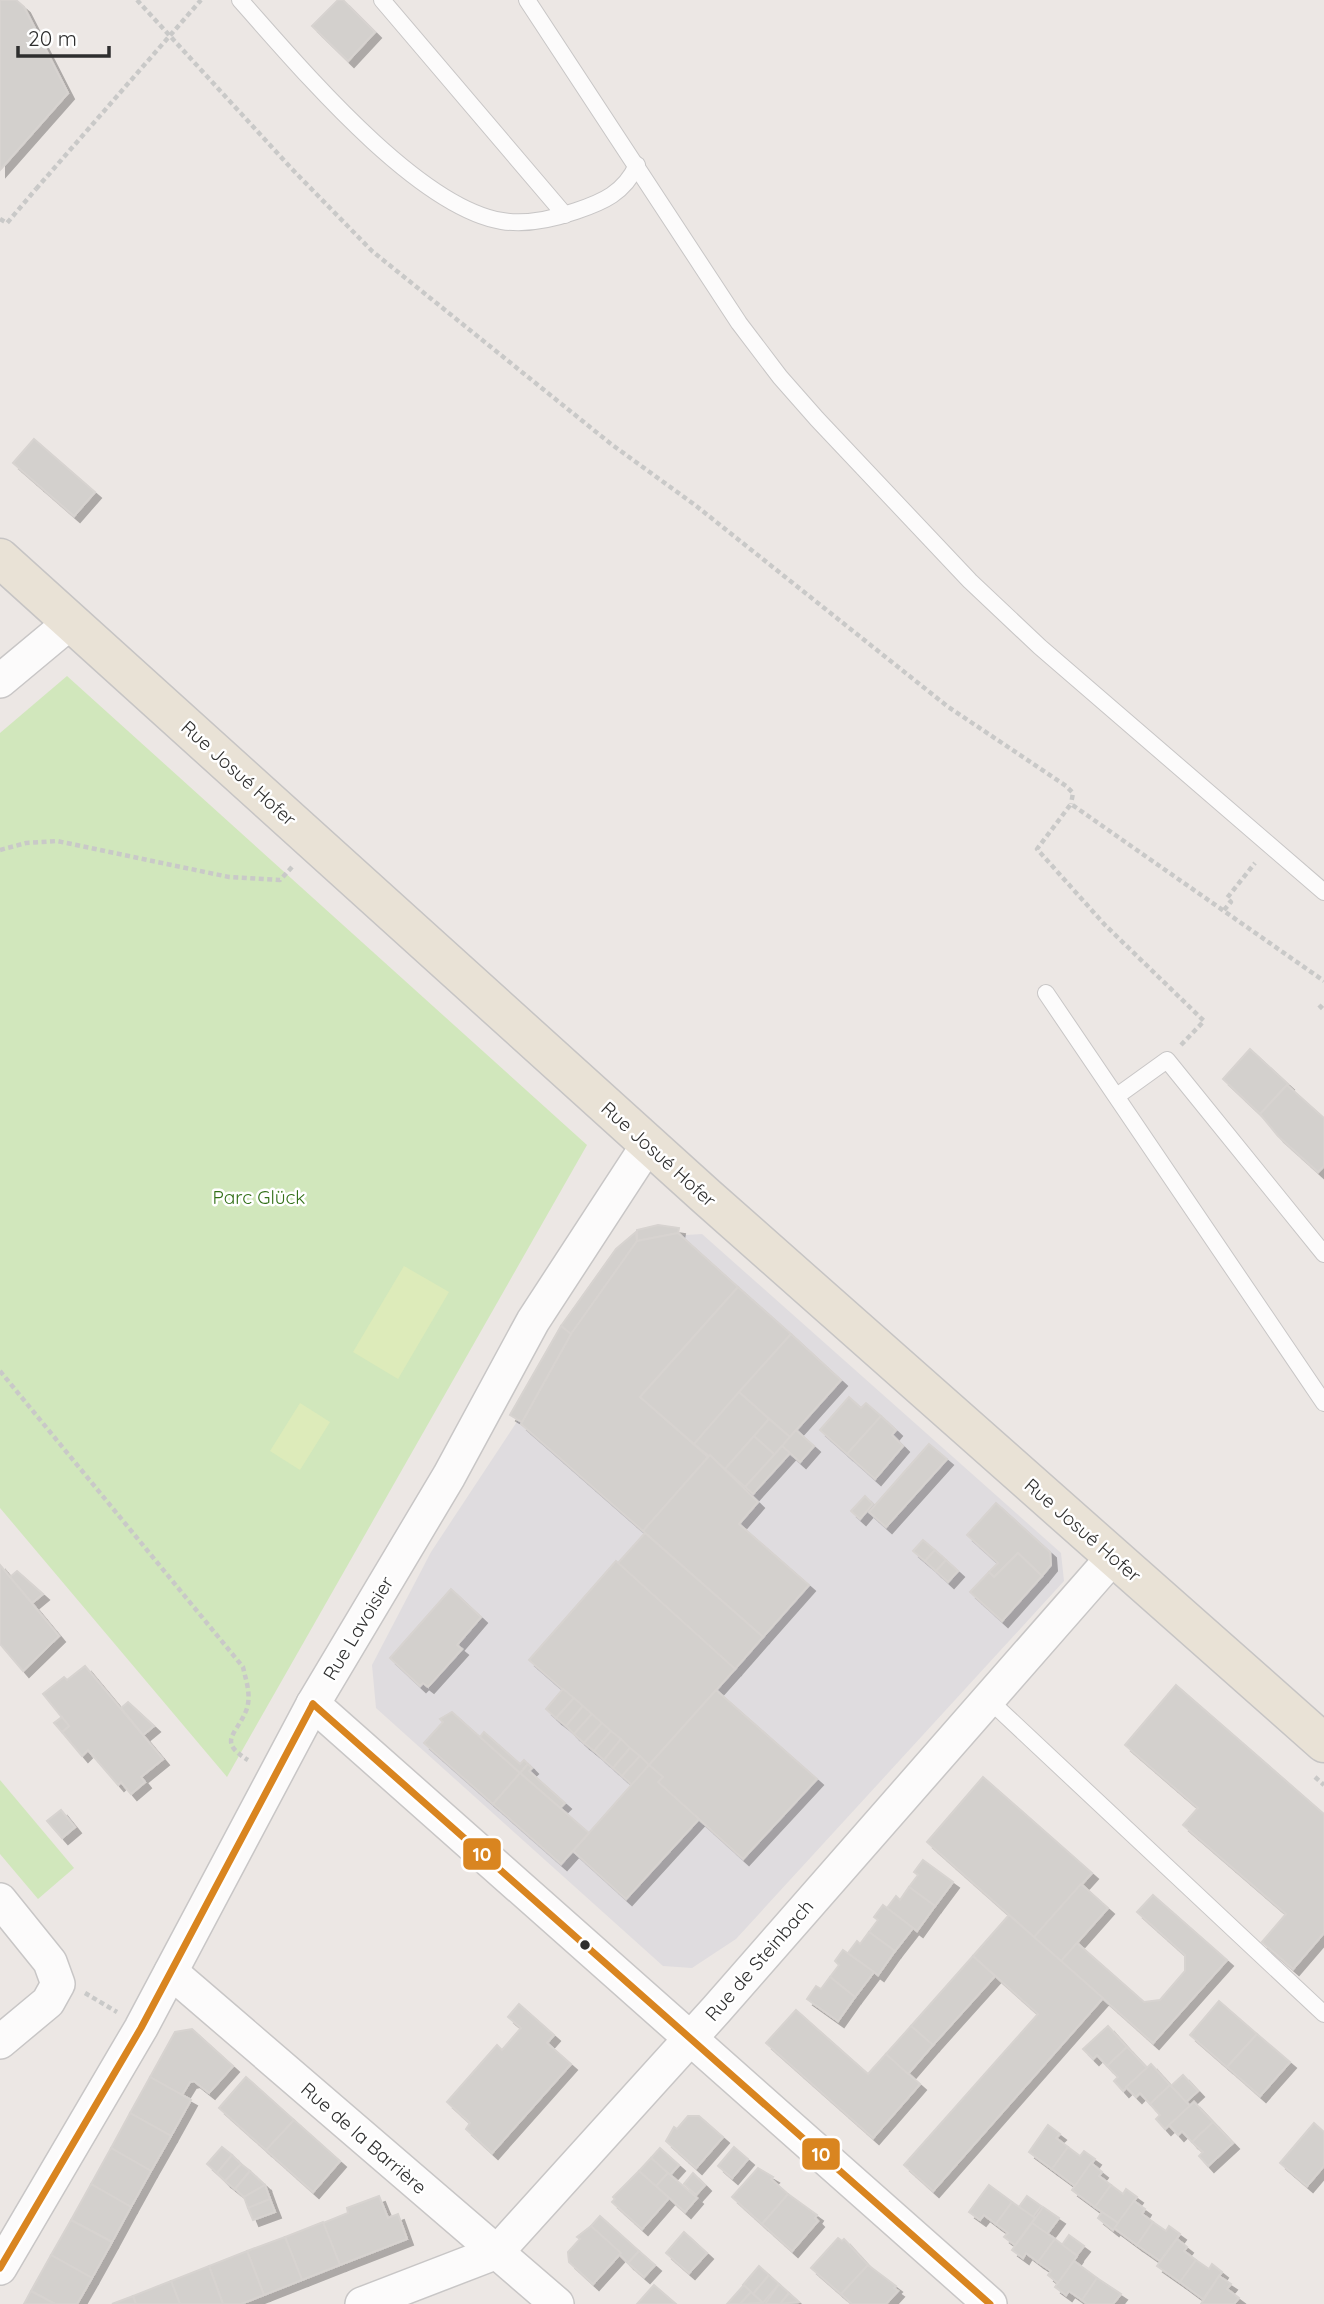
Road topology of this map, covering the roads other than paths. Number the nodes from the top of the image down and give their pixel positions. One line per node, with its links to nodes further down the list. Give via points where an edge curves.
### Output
1 (240, 0): 5 (lane, via 338,107 433,191 468,211 503,221)
2 (382, 0): 5 (lane)
3 (527, 0): 4 (lane)
4 (637, 166): 5 (lane, via 630,180 605,201); 9 (lane, via 780,377 874,481 1040,648)
5 (565, 215)
6 (0, 558): 7 (main road, Rue Josué Hofer)
7 (72, 621): 8 (street); 12 (main road, Rue Josué Hofer)
8 (0, 681)
9 (1324, 892)
10 (1046, 993): 11 (lane)
11 (1118, 1096): 13 (lane, via 1167,1060); 14 (lane)
12 (649, 1143): 15 (main road, Rue Josué Hofer); 17 (street, Rue Lavoisier, via 533,1321 449,1476)
13 (1324, 1254)
14 (1324, 1403)
15 (1113, 1557): 16 (street, Rue de Steinbach); 18 (main road, Rue Josué Hofer)
16 (988, 1699): 21 (lane); 22 (street, Rue de Steinbach)
17 (313, 1704): 20 (street, Rue Lavoisier); 22 (street)
18 (1324, 1743)
19 (0, 1900): 23 (street, via 50,1962 58,1984 48,2002)
20 (171, 1972): 24 (street, Rue de la Barrière); 25 (street, Rue Lavoisier)
21 (1324, 2014)
22 (690, 2039): 24 (street, Rue de Steinbach); 28 (street)
23 (0, 2042)
24 (497, 2252): 26 (street, Rue de Steinbach); 27 (street, Rue de la Barrière)
25 (0, 2268)
26 (362, 2304)
27 (557, 2304)
28 (990, 2304)

